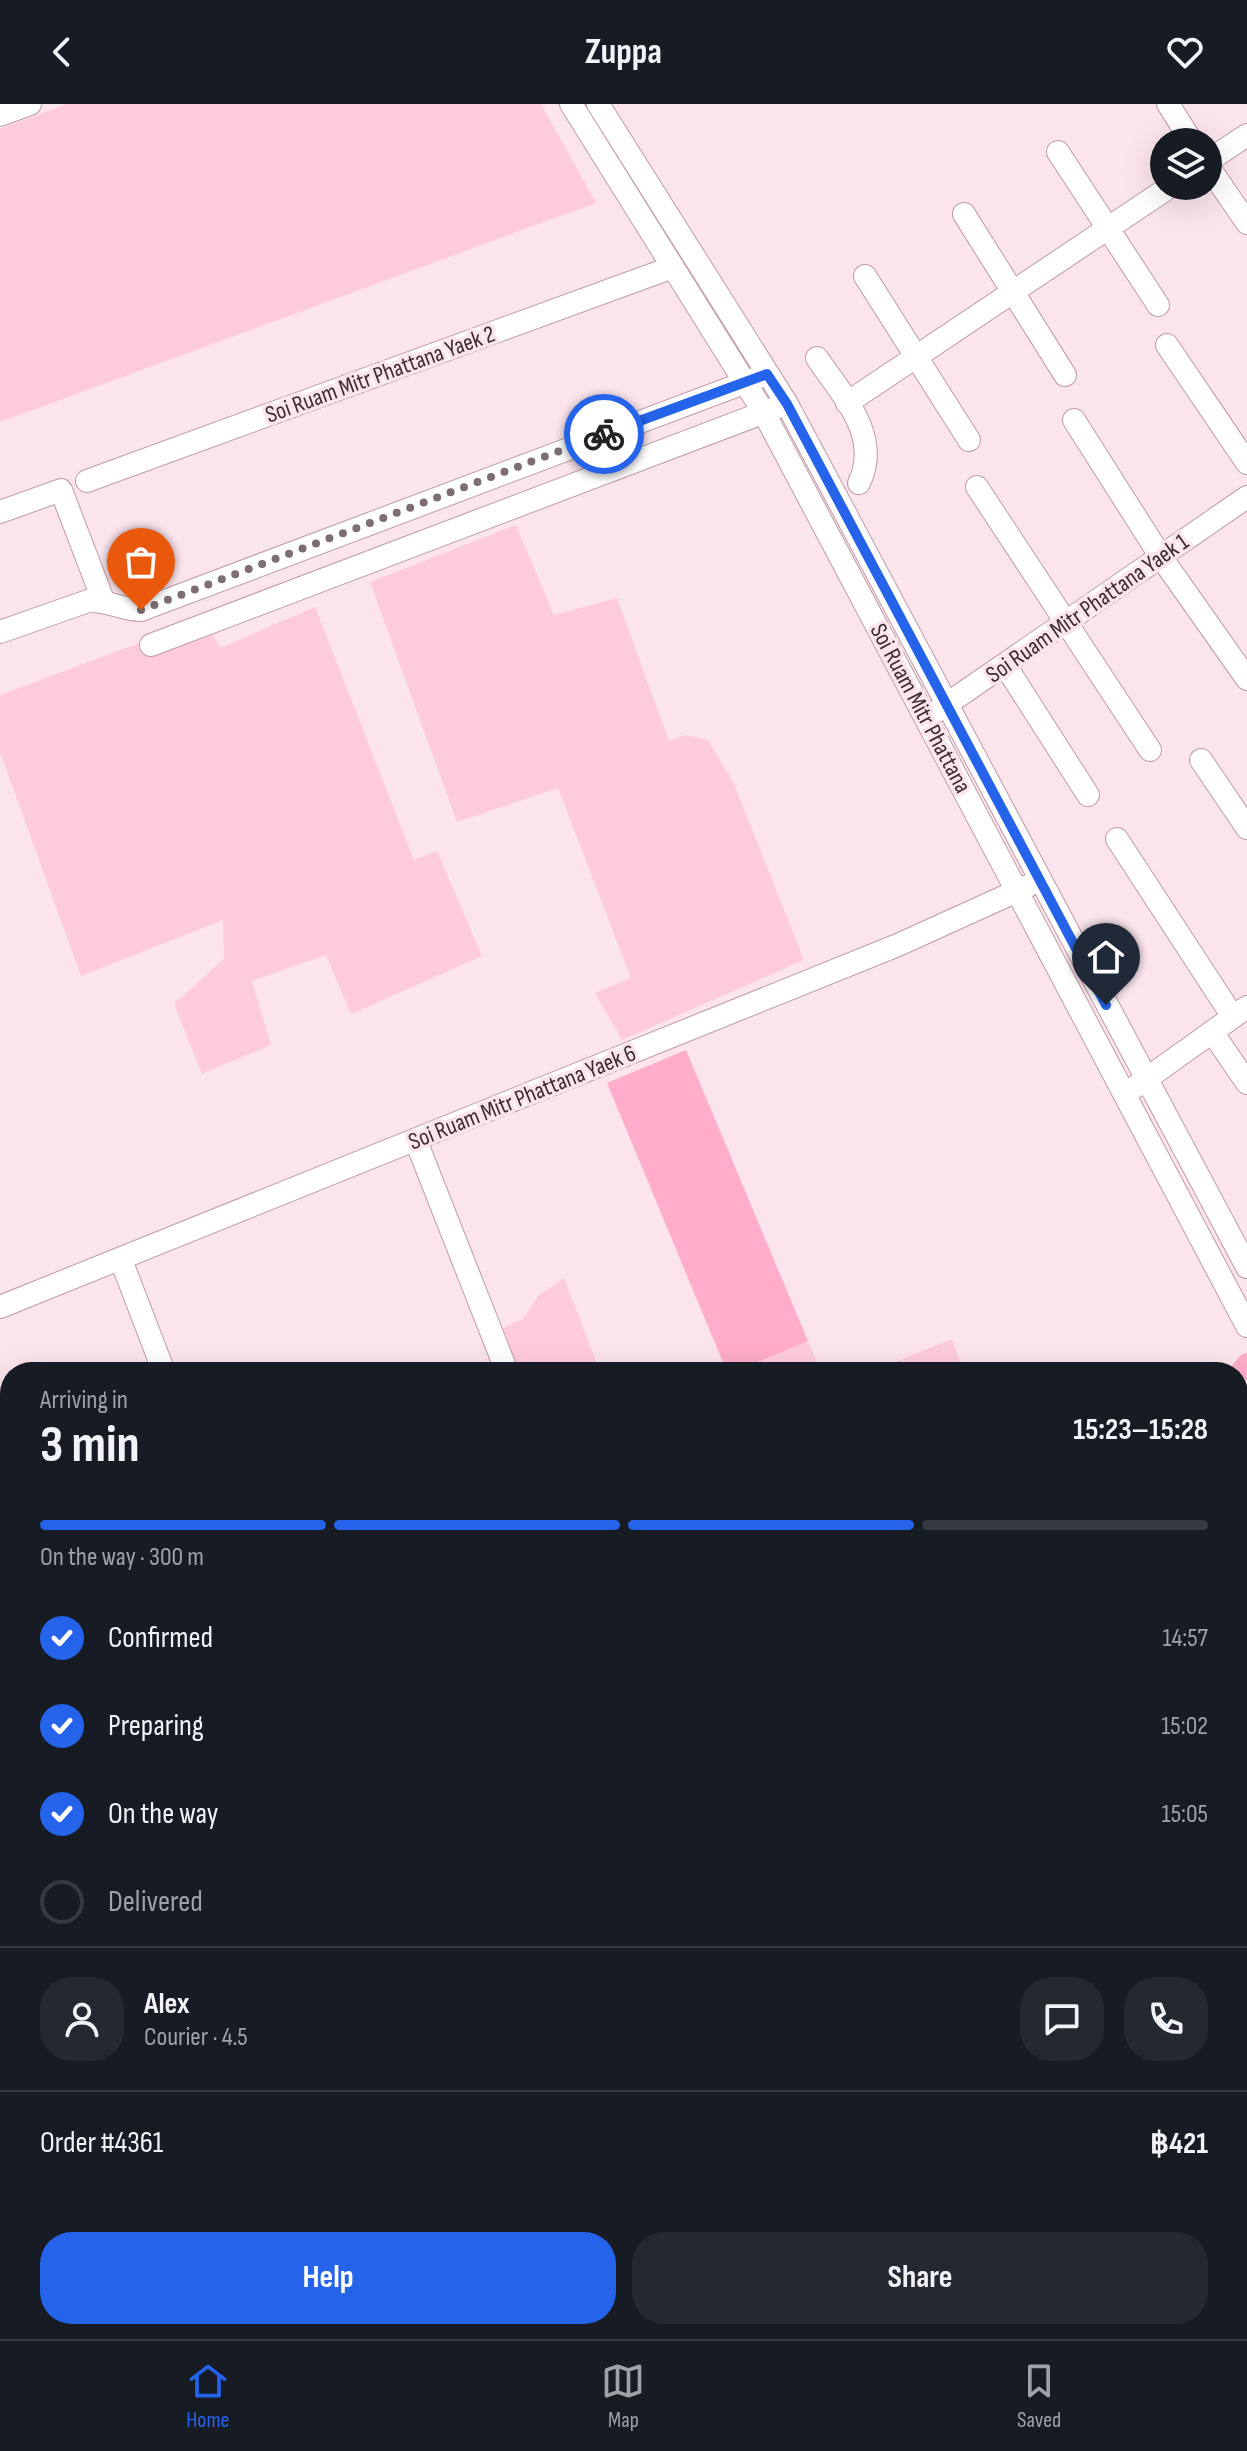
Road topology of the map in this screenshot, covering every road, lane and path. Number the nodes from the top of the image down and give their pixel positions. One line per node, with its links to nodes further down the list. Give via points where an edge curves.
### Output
1 (30, 104): 5 (street)
2 (571, 104): 15 (street, Soi Ruam Mitr Phattana)
3 (598, 104): 22 (street, Soi Ruam Mitr Phattana)
4 (1168, 104): 6 (street)
5 (0, 115)
6 (1183, 128)
7 (1247, 135): 9 (street)
8 (1058, 152): 14 (street)
9 (1222, 154)
10 (1222, 185): 13 (street)
11 (1150, 200): 14 (street)
12 (964, 214): 17 (street)
13 (1247, 223)
14 (1108, 229): 17 (street); 18 (street)
15 (673, 267): 24 (street, Soi Ruam Mitr Phattana); 31 (street, Soi Ruam Mitr Phattana Yaek 2)
16 (865, 276): 20 (street)
17 (1012, 294): 20 (street); 23 (street)
18 (1158, 305)
19 (1167, 345): 30 (street)
20 (917, 356): 25 (street); 29 (street)
21 (817, 358): 25 (street)
22 (767, 374): 24 (street); 26 (street, Soi Ruam Mitr Phattana)
23 (1065, 375)
24 (745, 382): 27 (street, Soi Ruam Mitr Phattana); 37 (street, via 141,610)
25 (847, 403): 32 (street, via 867,449 868,464)
26 (787, 404): 27 (street); 43 (street, Soi Ruam Mitr Phattana)
27 (764, 413): 40 (street); 44 (street, Soi Ruam Mitr Phattana)
28 (1074, 420): 36 (street)
29 (969, 440)
30 (1247, 463)
31 (87, 481)
32 (859, 483)
33 (977, 487): 38 (street)
34 (1247, 497): 36 (street, Soi Ruam Mitr Phattana Yaek 1)
35 (0, 512): 37 (street, via 61,490)
36 (1161, 557): 38 (street, Soi Ruam Mitr Phattana Yaek 1); 42 (street)
37 (103, 600): 39 (street)
38 (1067, 622): 41 (street, Soi Ruam Mitr Phattana Yaek 1); 45 (street)
39 (0, 632)
40 (151, 645)
41 (1005, 665): 43 (street, Soi Ruam Mitr Phattana Yaek 1); 47 (street)
42 (1247, 679)
43 (947, 704): 44 (street, Soi Ruam Mitr Phattana Yaek 1); 50 (street, Soi Ruam Mitr Phattana)
44 (926, 718): 51 (street, Soi Ruam Mitr Phattana)
45 (1150, 750)
46 (1201, 760): 48 (street)
47 (1088, 795)
48 (1247, 828)
49 (1117, 839): 52 (street)
50 (1040, 880): 51 (street, Soi Ruam Mitr Phattana Yaek 6); 54 (street, Soi Ruam Mitr Phattana)
51 (1017, 892): 56 (street, Soi Ruam Mitr Phattana); 57 (street, Soi Ruam Mitr Phattana Yaek 6)
52 (1240, 1012): 53 (street)
53 (1212, 1032): 54 (street); 55 (street)
54 (1146, 1080): 56 (street); 59 (street, Soi Ruam Mitr Phattana)
55 (1247, 1083)
56 (1124, 1094): 61 (street, Soi Ruam Mitr Phattana)
57 (416, 1141): 58 (street, Soi Ruam Mitr Phattana Yaek 6); 63 (street)
58 (121, 1260): 60 (street, Soi Ruam Mitr Phattana Yaek 6); 62 (street)
59 (1247, 1267)
60 (0, 1307)
61 (1247, 1326)
62 (160, 1362)
63 (503, 1362)

